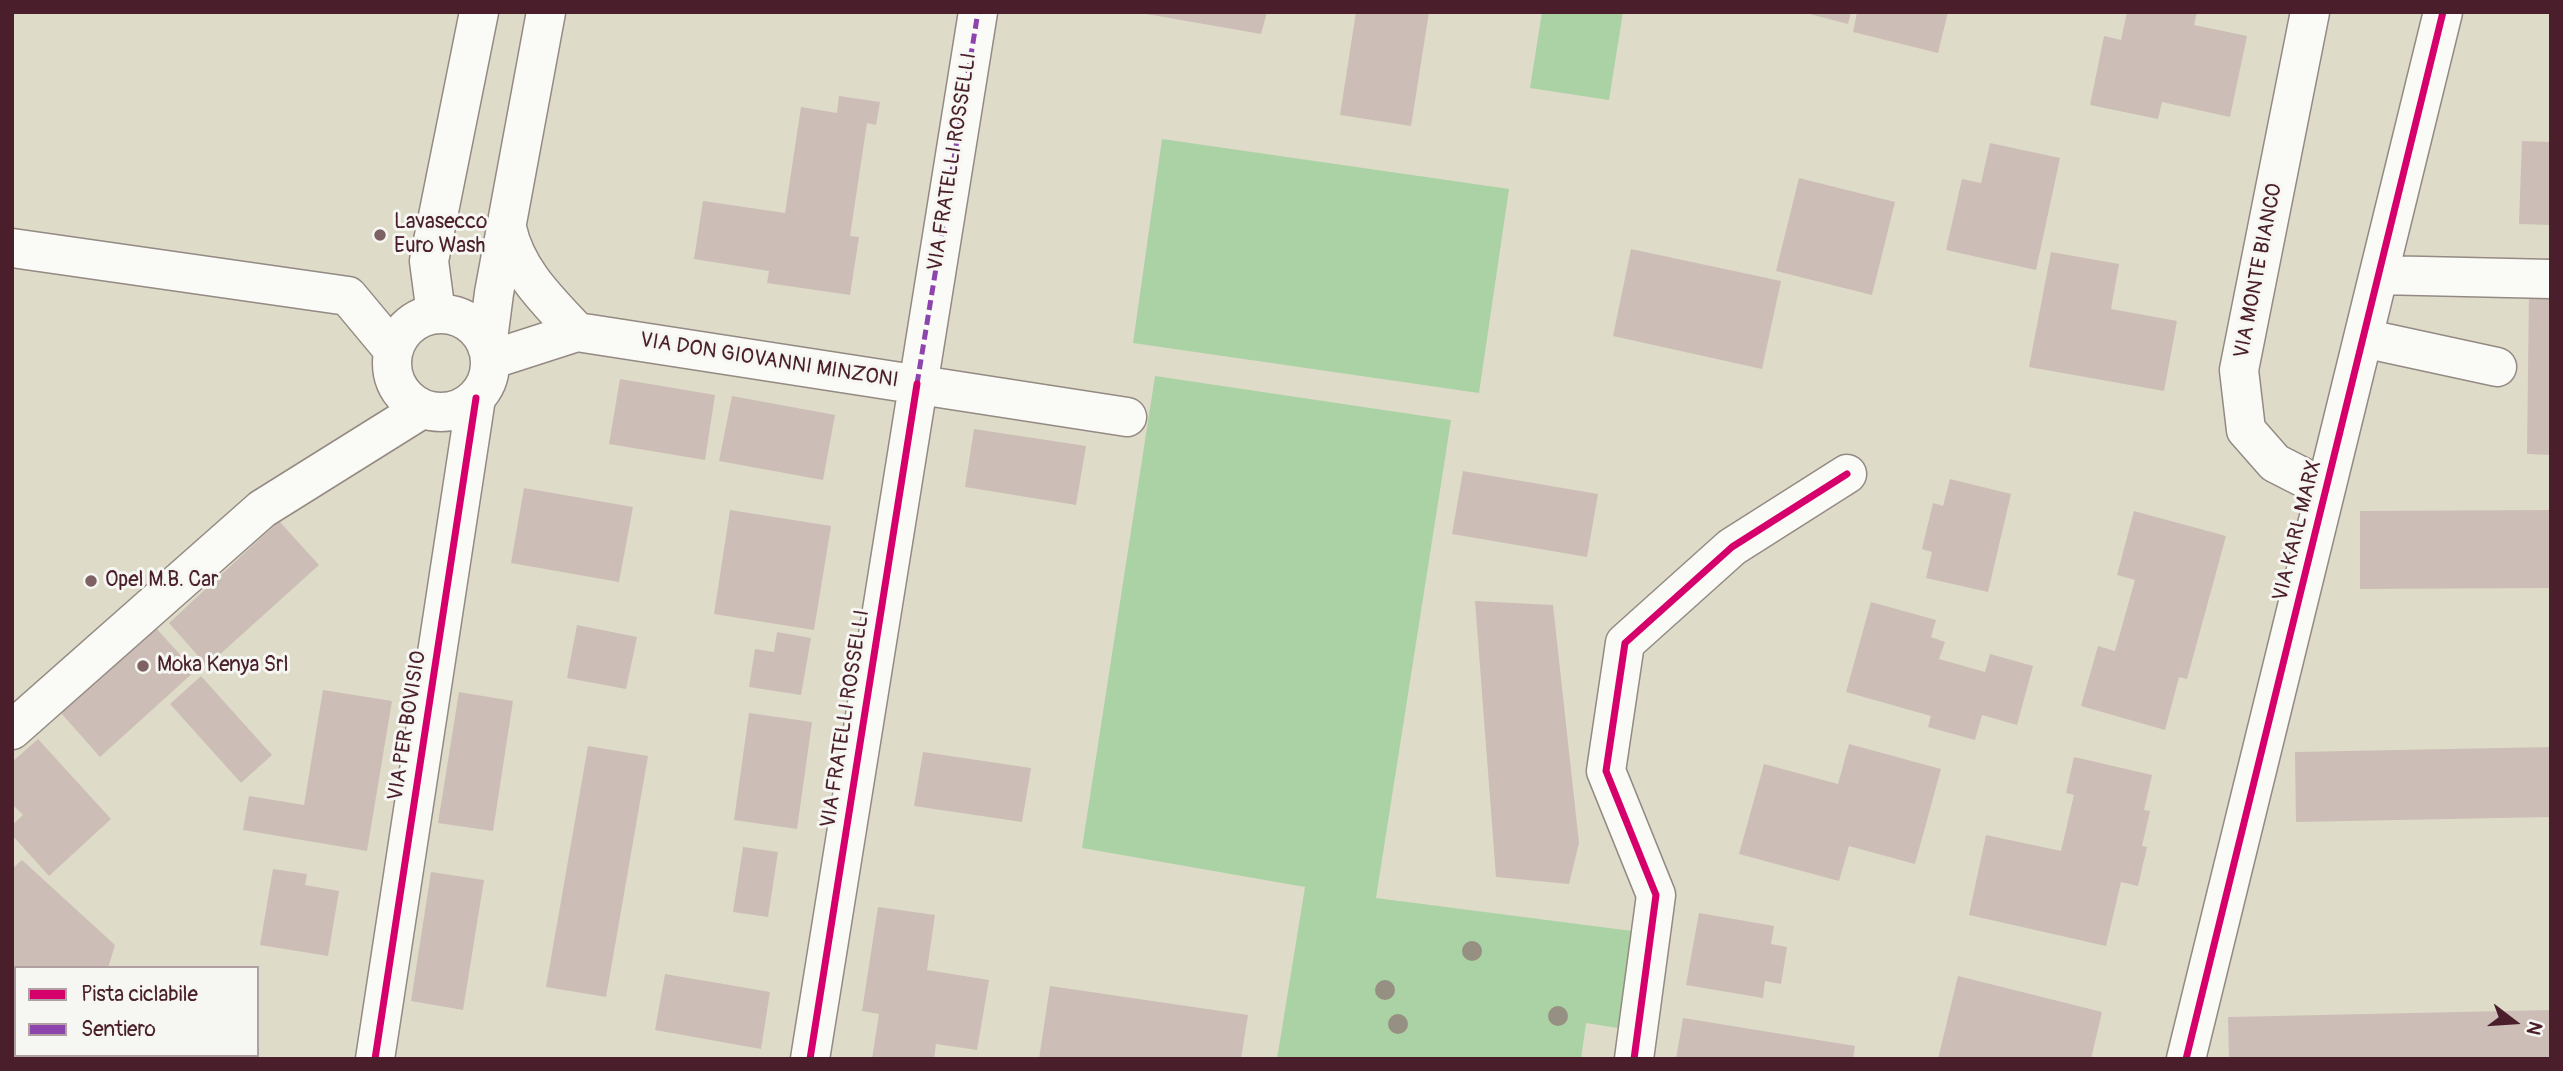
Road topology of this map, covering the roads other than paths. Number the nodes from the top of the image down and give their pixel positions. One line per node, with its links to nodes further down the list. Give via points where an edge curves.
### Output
1 (479, 12): 10 (street, via 429,261)
2 (547, 12): 6 (street)
3 (978, 12): 16 (street, VIA FRATELLI ROSSELLI)
4 (2310, 12): 21 (street, VIA MONTE BIANCO, via 2239,370 2246,430 2274,463)
5 (2443, 12): 8 (street, VIA KARL MARX)
6 (507, 228): 11 (street, via 520,265); 14 (street, via 494,293)
7 (12, 248): 13 (street, via 348,296)
8 (2378, 275): 9 (street); 12 (street, VIA KARL MARX)
9 (2551, 279)
10 (436, 314): 13 (street, via 409,325); 14 (street, via 467,321 479,332)
11 (577, 332): 14 (street, VIA DON GIOVANNI MINZONI); 16 (street, VIA DON GIOVANNI MINZONI)
12 (2363, 338): 15 (street); 21 (street, VIA KARL MARX)
13 (393, 350): 18 (street, via 393,378 400,391)
14 (489, 354): 17 (street, via 489,374)
15 (2497, 367)
16 (917, 384): 19 (street, VIA DON GIOVANNI MINZONI); 24 (street, VIA FRATELLI ROSSELLI)
17 (475, 398): 18 (street, via 450,412); 23 (street, VIA PER BOVISIO)
18 (422, 409): 22 (street, via 262,509)
19 (1126, 417)
20 (1847, 474): 25 (street, via 1732,547 1625,643 1606,771 1656,895)
21 (2326, 489): 26 (street, VIA KARL MARX)
22 (12, 730)
23 (374, 1059)
24 (810, 1059)
25 (1634, 1059)
26 (2186, 1059)

